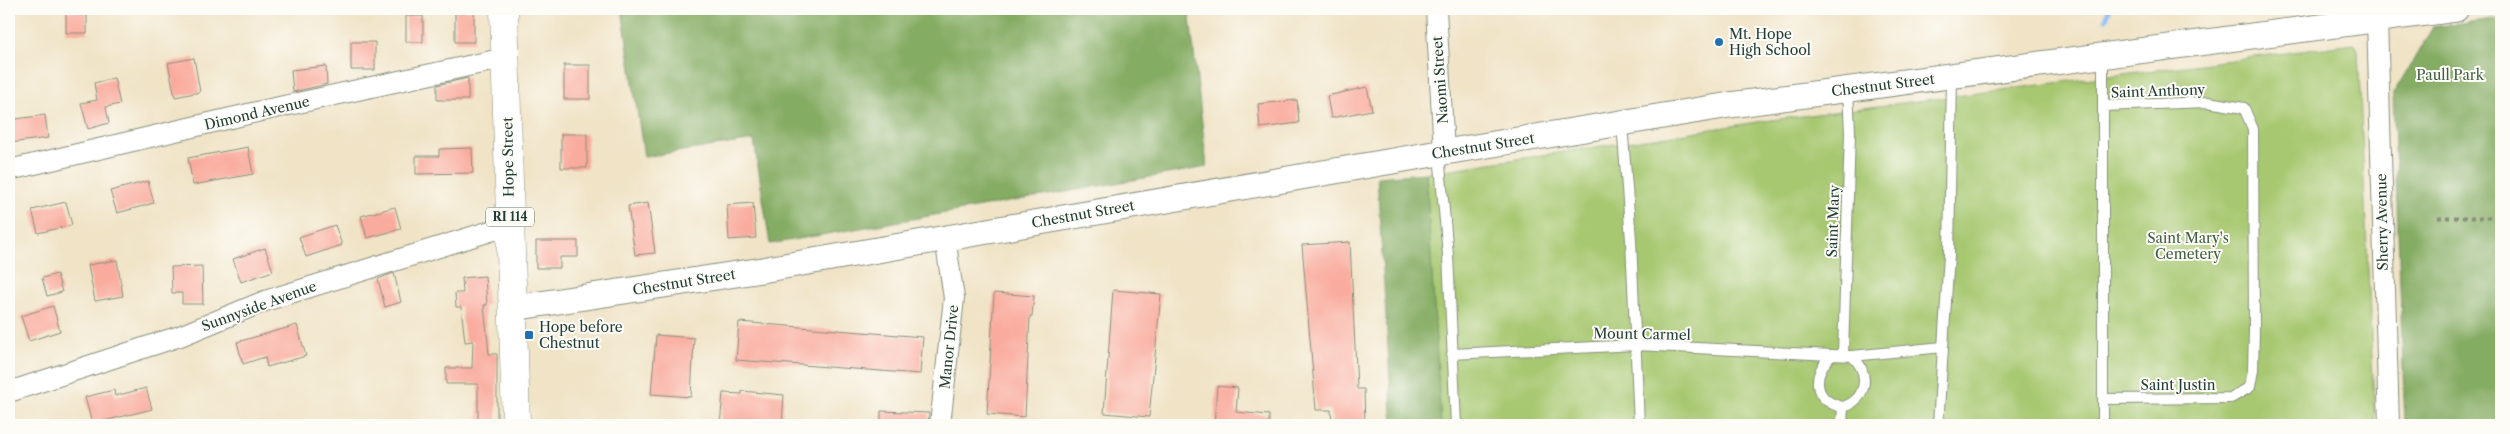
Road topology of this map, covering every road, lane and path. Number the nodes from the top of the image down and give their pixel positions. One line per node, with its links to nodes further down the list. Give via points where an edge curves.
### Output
1 (504, 9): 6 (main road, Hope Street / RI 114)
2 (1436, 9): 11 (street, Naomi Street)
3 (2456, 9): 4 (street, Chestnut Street)
4 (2377, 19): 5 (street, Chestnut Street); 34 (street, Sherry Avenue)
5 (2103, 55): 7 (street, Chestnut Street); 9 (lane)
6 (505, 58): 12 (street, Dimond Avenue); 15 (main road, Hope Street / RI 114)
7 (1952, 76): 8 (street, Chestnut Street); 19 (lane, via 1950,255)
8 (1848, 89): 10 (street, Chestnut Street); 21 (lane, Saint Mary)
9 (2103, 106): 23 (lane, Saint Anthony, via 2208,102 2244,108 2253,129 2254,330); 25 (lane)
10 (1622, 123): 11 (street, Chestnut Street); 18 (lane)
11 (1441, 152): 16 (street, Chestnut Street); 20 (lane)
12 (9, 170)
13 (2438, 218): 14 (path)
14 (2501, 218)
15 (510, 224): 17 (main road, Hope Street / RI 114); 24 (street, Sunnyside Avenue, via 265,301 180,336)
16 (945, 238): 17 (street, Chestnut Street); 28 (street, Manor Drive, via 954,298)
17 (513, 308): 27 (main road, Hope Street / RI 114)
18 (1636, 345): 20 (lane, Mount Carmel); 22 (lane, Mount Carmel); 30 (lane)
19 (1943, 347): 21 (lane); 32 (lane)
20 (1452, 354): 29 (lane)
21 (1847, 355): 22 (lane); 26 (lane, via 1859,362 1865,380 1858,398)
22 (1831, 356): 26 (lane, via 1823,364 1817,384 1828,401)
23 (2250, 387): 25 (lane, Saint Justin, via 2231,398)
24 (9, 392)
25 (2104, 399): 33 (lane)
26 (1843, 407): 31 (lane)
27 (516, 425)
28 (940, 425)
29 (1456, 425)
30 (1639, 425)
31 (1842, 425)
32 (1938, 425)
33 (2103, 425)
34 (2389, 425)

